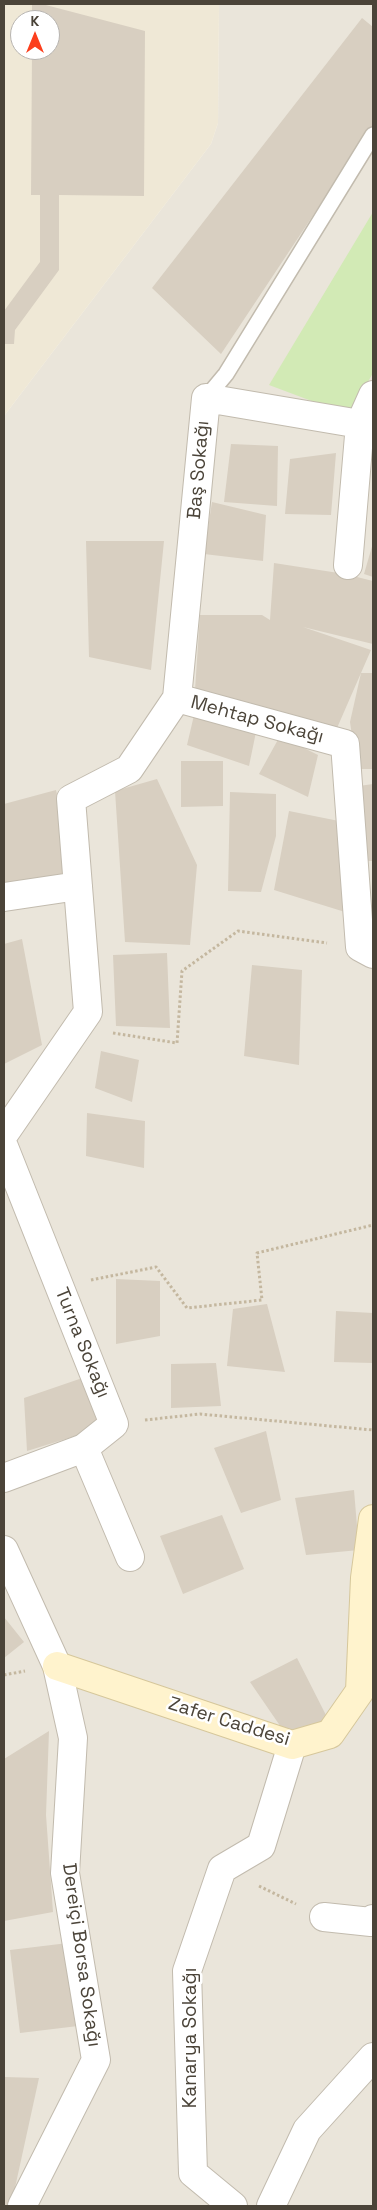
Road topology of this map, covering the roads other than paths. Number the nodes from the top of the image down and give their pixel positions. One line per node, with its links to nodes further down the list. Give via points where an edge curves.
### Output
1 (373, 135): 3 (lane, via 226,374)
2 (373, 395): 4 (street)
3 (206, 398): 4 (street, Baş Sokağı); 6 (street, Baş Sokağı)
4 (360, 424): 5 (street)
5 (348, 565)
6 (177, 698): 7 (street, Mehtap Sokağı, via 128,768 71,799); 9 (street, Mehtap Sokağı, via 345,744)
7 (78, 886): 8 (street); 10 (street, Mehtap Sokağı, via 88,1012)
8 (4, 897)
9 (367, 951)
10 (4, 1134)
11 (4, 1147): 12 (street, Turna Sokağı, via 114,1424)
12 (84, 1448): 13 (street); 16 (street)
13 (4, 1478)
14 (373, 1518): 18 (street, Zafer Caddesi, via 365,1578 360,1691 330,1734)
15 (4, 1550): 17 (street, Dereiçi Borsa Sokağı)
16 (130, 1557)
17 (57, 1666): 18 (street, Zafer Caddesi); 22 (street, Dereiçi Borsa Sokağı, via 73,1738 65,1873 96,2060)
18 (292, 1745): 23 (street, Kanarya Sokağı, via 261,1846 222,1870 187,1971 193,2173)
19 (324, 1917): 20 (street, via 371,1922)
20 (373, 1919)
21 (373, 2057): 24 (street, via 307,2130)
22 (22, 2206)
23 (233, 2206)
24 (271, 2206)

